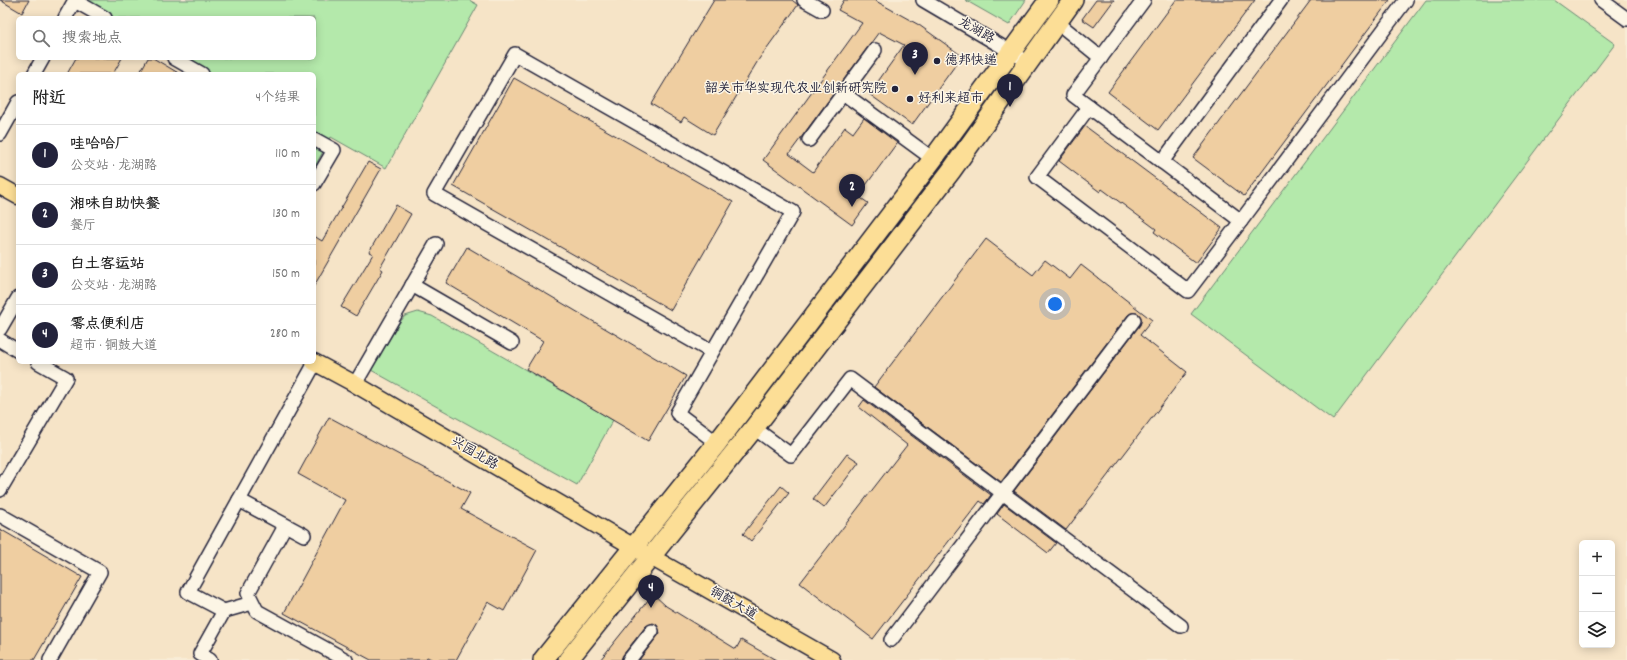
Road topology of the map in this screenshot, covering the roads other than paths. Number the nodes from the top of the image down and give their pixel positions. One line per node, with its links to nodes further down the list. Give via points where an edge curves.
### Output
1 (75, 0): 11 (street); 12 (street)
2 (804, 0): 10 (street)
3 (923, 0): 16 (street, 龙湖路)
4 (1049, 0): 16 (highway)
5 (1073, 0): 14 (highway)
6 (1144, 0): 17 (street)
7 (1281, 0): 30 (street)
8 (1406, 0): 34 (street)
9 (1600, 0): 13 (street)
10 (822, 10)
11 (66, 16)
12 (102, 16)
13 (1627, 19)
14 (1058, 23): 17 (street); 20 (highway)
15 (875, 50): 23 (street)
16 (1012, 52): 20 (street, 龙湖路); 29 (highway)
17 (1100, 58): 25 (street, via 1073,95)
18 (42, 60): 21 (street)
19 (178, 60): 22 (street)
20 (1029, 63): 48 (highway, via 951,171)
21 (35, 72)
22 (198, 72)
23 (843, 93): 28 (street); 29 (street)
24 (16, 106): 26 (street)
25 (1089, 107): 30 (street); 34 (street, via 1037,177 1188,291)
26 (0, 134)
27 (316, 140): 31 (street, via 334,150)
28 (809, 140)
29 (933, 159): 49 (highway)
30 (1162, 162): 34 (street)
31 (316, 181)
32 (0, 186): 33 (main road)
33 (16, 195)
34 (1241, 221)
35 (436, 244): 36 (street)
36 (412, 285): 41 (street); 47 (street)
37 (16, 301): 39 (street)
38 (1134, 320): 51 (street)
39 (0, 329)
40 (0, 340): 42 (street)
41 (512, 343)
42 (16, 349)
43 (712, 352): 43 (street, via 793,212 515,54 434,194); 49 (street, via 677,413)
44 (316, 363): 47 (main road, 兴园北路)
45 (42, 364): 50 (street, via 66,378)
46 (314, 364): 52 (street)
47 (355, 384): 56 (main road, 兴园北路)
48 (754, 428): 51 (street, via 790,455 850,379); 57 (highway)
49 (716, 443): 56 (highway)
50 (0, 490)
51 (1003, 493): 60 (street); 62 (street)
52 (239, 500): 54 (street); 59 (street, via 188,592)
53 (0, 515): 63 (street, via 100,572)
54 (285, 526): 55 (street); 58 (street, via 248,593)
55 (304, 535)
56 (633, 547): 57 (main road, 铜鼓大道); 66 (highway)
57 (650, 557): 67 (highway); 69 (main road, 铜鼓大道)
58 (252, 603): 59 (street); 65 (street, via 257,611)
59 (224, 611): 64 (street, via 200,654)
60 (1181, 626)
61 (652, 631): 68 (street)
62 (891, 640)
63 (50, 660)
64 (210, 660)
65 (346, 660)
66 (543, 660)
67 (568, 660)
68 (629, 660)
69 (832, 660)

